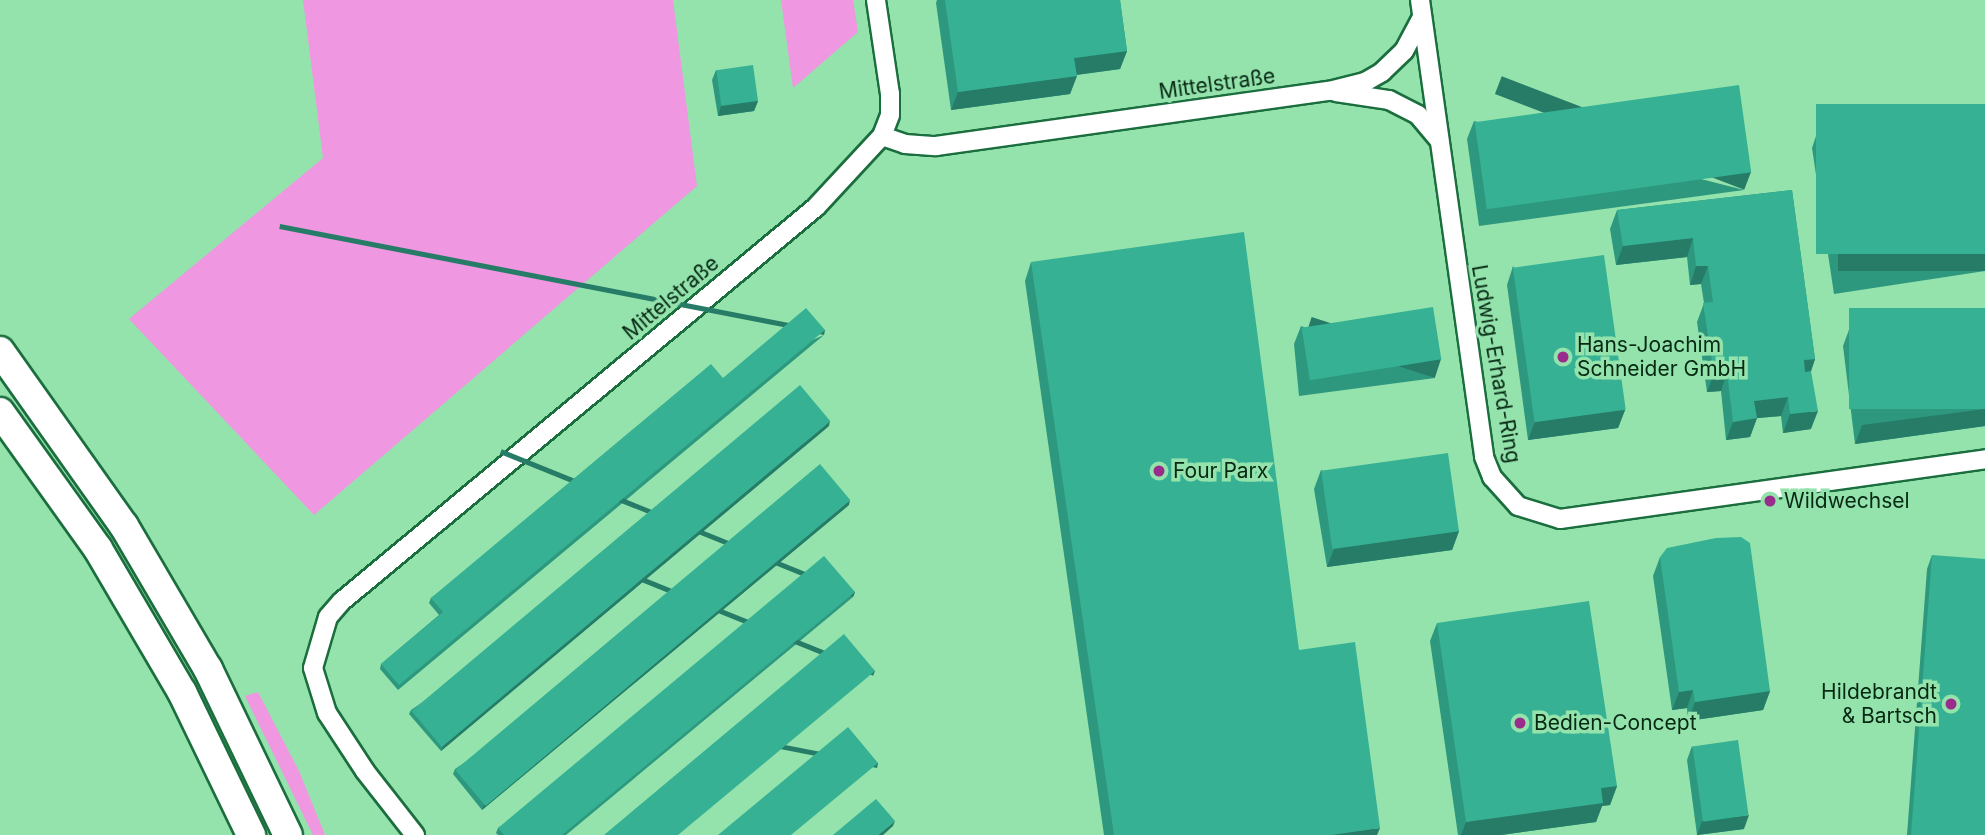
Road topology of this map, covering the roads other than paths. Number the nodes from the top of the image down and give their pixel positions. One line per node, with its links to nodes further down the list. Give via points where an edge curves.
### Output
1 (876, 0): 4 (street, via 890,94 890,115)
2 (1421, 9): 3 (street, Mittelstraße, via 1404,51 1382,72 1365,82); 5 (street, Ludwig-Erhard-Ring)
3 (1329, 91): 4 (street, Mittelstraße, via 936,146 905,144); 5 (street, Mittelstraße, via 1389,100 1418,116)
4 (882, 136): 11 (street, Mittelstraße, via 816,207 328,617 313,668 327,713 365,772)
5 (1439, 140): 8 (street, Ludwig-Erhard-Ring, via 1484,457 1492,477 1518,506 1532,513 1570,518)
6 (0, 351): 10 (highway, via 124,526 208,669)
7 (0, 412): 9 (highway, via 105,561 182,692)
8 (1985, 459)
9 (251, 835)
10 (288, 835)
11 (415, 835)

